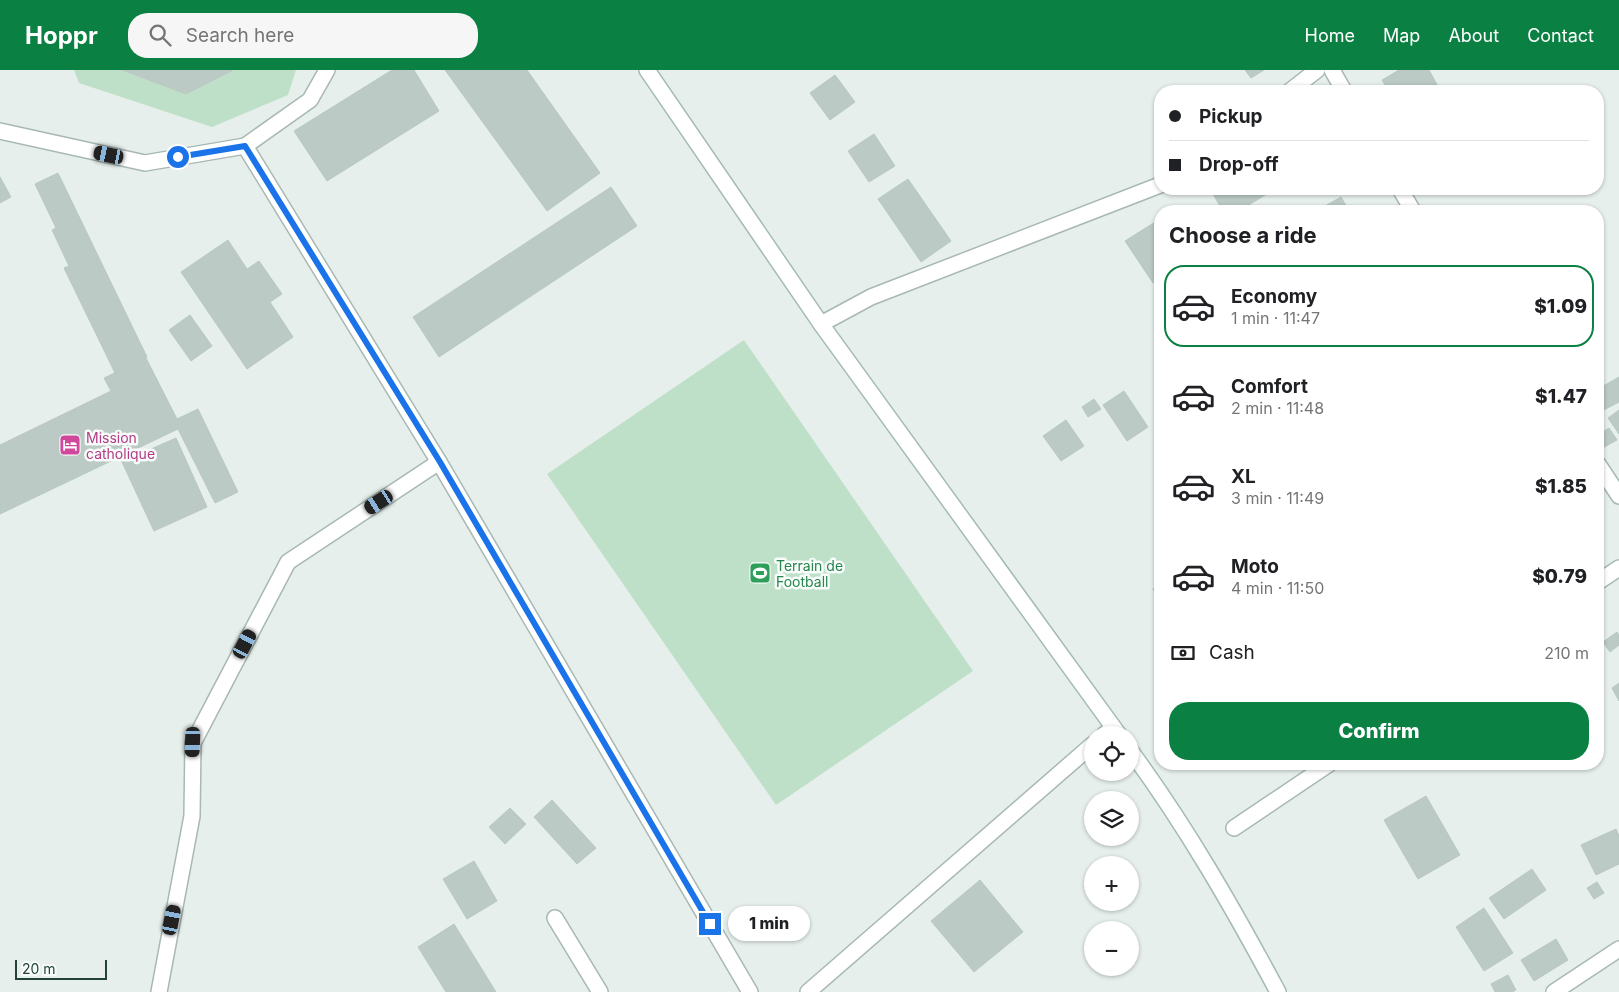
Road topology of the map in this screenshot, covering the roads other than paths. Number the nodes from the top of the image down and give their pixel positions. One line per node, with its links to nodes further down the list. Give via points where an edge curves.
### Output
1 (327, 70): 8 (street, via 310,100)
2 (647, 70): 10 (street)
3 (1318, 70): 5 (street)
4 (1332, 70): 6 (street)
5 (1298, 85)
6 (1341, 85)
7 (0, 131): 8 (street, via 145,163)
8 (245, 146): 11 (street)
9 (1154, 187): 10 (street, via 871,297)
10 (821, 324): 16 (street)
11 (440, 462): 23 (street, via 288,562 274,588 193,742 192,816); 25 (street)
12 (1604, 473): 13 (street)
13 (1619, 496)
14 (1619, 568): 15 (street)
15 (1604, 578)
16 (1108, 726)
17 (1084, 752): 26 (street)
18 (1139, 762): 27 (street, via 1237,915)
19 (1320, 770): 20 (street)
20 (1234, 828)
21 (555, 918): 24 (street)
22 (1619, 949): 28 (street)
23 (159, 992)
24 (600, 992)
25 (750, 992)
26 (808, 992)
27 (1278, 992)
28 (1554, 992)

